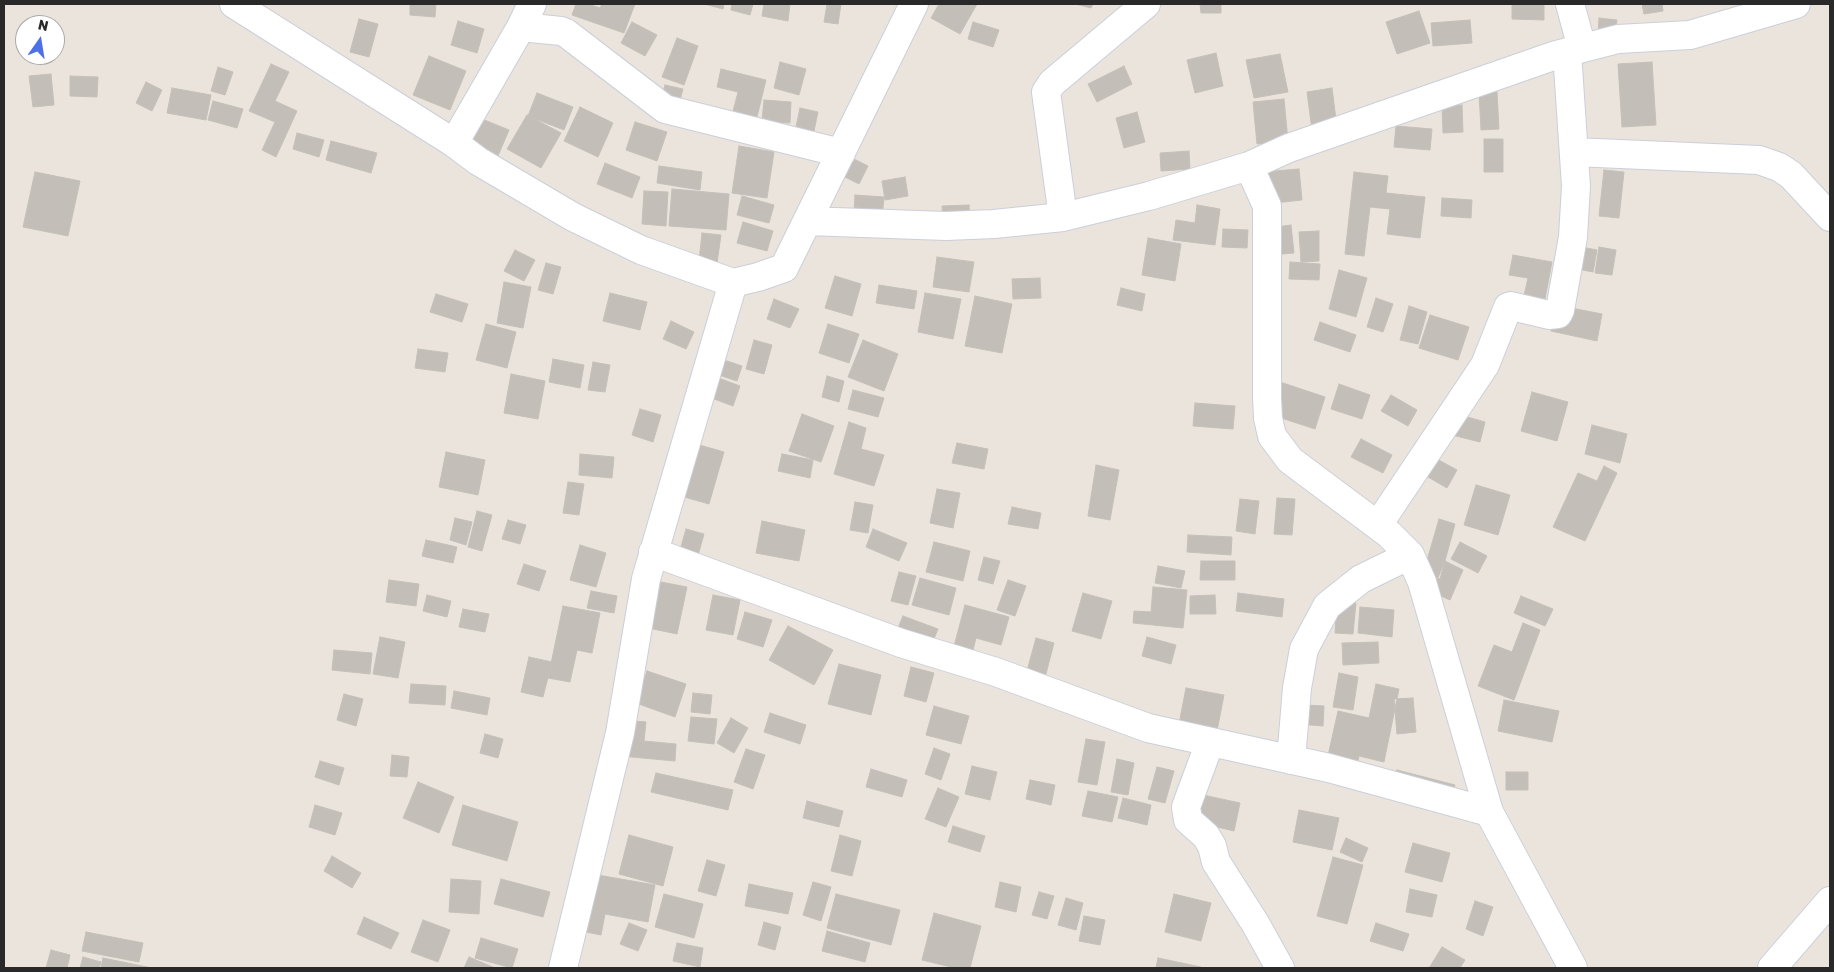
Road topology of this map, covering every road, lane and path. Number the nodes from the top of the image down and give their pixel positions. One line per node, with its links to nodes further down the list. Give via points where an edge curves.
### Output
1 (234, 4): 8 (street)
2 (914, 4): 10 (street)
3 (1146, 4): 12 (street, via 1052,83 1046,92)
4 (1570, 4): 7 (street)
5 (1796, 4): 7 (street, via 1690,35 1618,39)
6 (526, 16): 8 (street); 10 (street, via 566,33 665,109)
7 (1574, 50): 9 (street); 11 (street, via 1289,148)
8 (454, 143): 15 (street, via 478,162 573,216 641,250)
9 (1574, 152): 13 (street, via 1759,160 1791,174); 16 (street, via 1573,237 1558,314 1508,307 1485,365)
10 (841, 153): 14 (street)
11 (1249, 166): 12 (street); 16 (street, via 1266,206 1267,398 1272,436 1290,460)
12 (1063, 217): 14 (street, via 946,226)
13 (1830, 217)
14 (807, 221): 15 (street, via 784,268)
15 (732, 283): 17 (street)
16 (1378, 525): 18 (street)
17 (653, 552): 19 (street, via 901,643 996,672 1148,728); 23 (street, via 620,733)
18 (1410, 555): 20 (street, via 1360,579 1327,606 1304,649); 21 (street, via 1422,582)
19 (1210, 742): 20 (street); 24 (street, via 1186,807 1188,820 1206,836 1216,862)
20 (1291, 760): 21 (street)
21 (1489, 812): 25 (street)
22 (1830, 901): 26 (street)
23 (563, 968)
24 (1280, 968)
25 (1574, 968)
26 (1772, 968)

